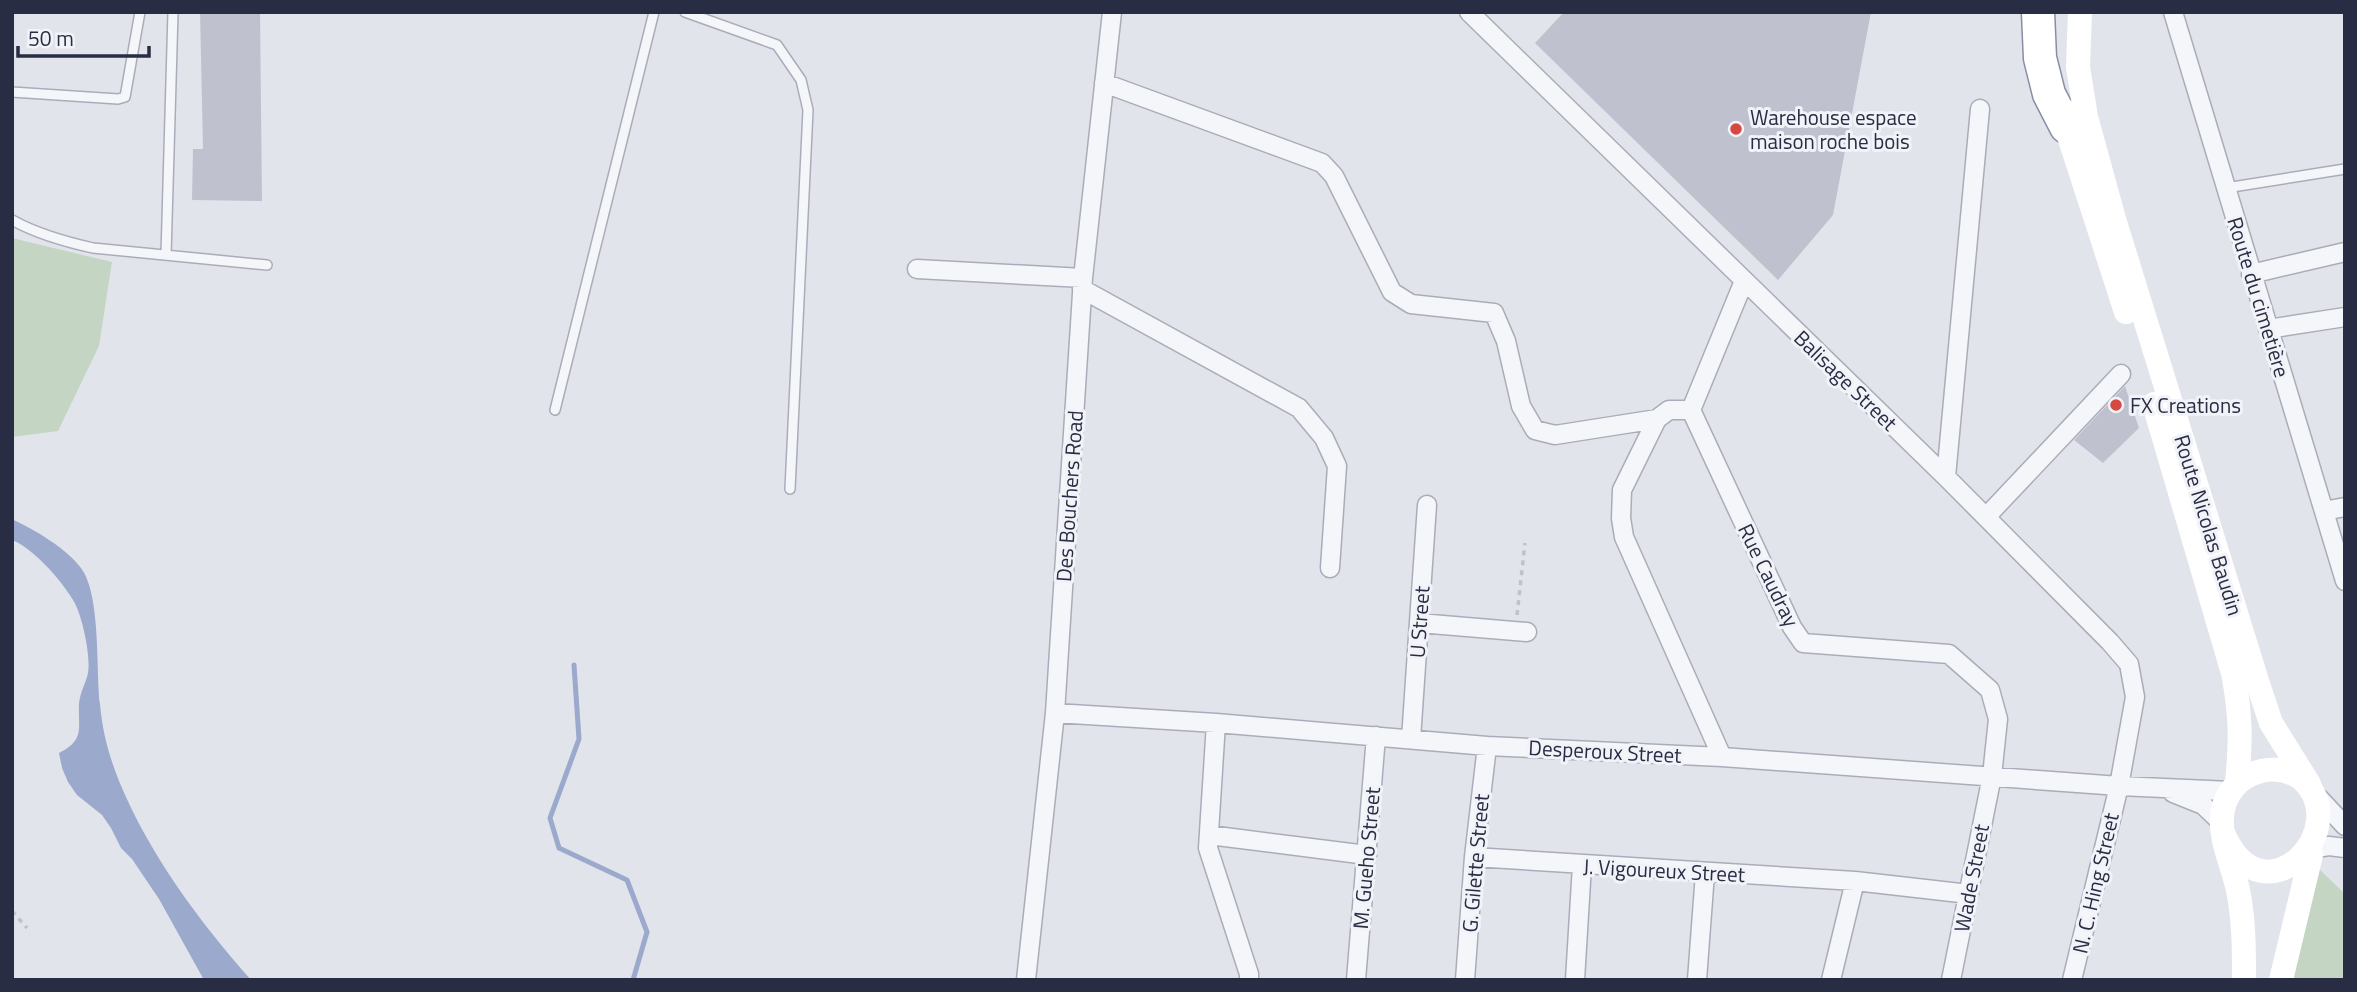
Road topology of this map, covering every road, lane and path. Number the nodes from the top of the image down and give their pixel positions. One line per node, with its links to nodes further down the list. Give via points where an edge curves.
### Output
1 (140, 12): 12 (lane, via 125,97)
2 (173, 12): 19 (lane)
3 (654, 12): 28 (lane)
4 (685, 12): 32 (lane, via 777,45 801,80 808,110)
5 (1112, 12): 11 (street, Des Bouchers Road)
6 (1469, 12): 23 (street, Balisage Street)
7 (2038, 12): 14 (highway, via 2040,58 2049,94)
8 (2051, 12): 14 (main road, Route Nicolas Baudin, via 2052,55)
9 (2080, 12): 52 (main road, Route Nicolas Baudin, via 2078,67 2086,117 2115,219 2271,723)
10 (2173, 12): 16 (street, Route du cimetière)
11 (1104, 83): 24 (street, Des Bouchers Road); 30 (street, via 1322,163 1334,176 1392,292 1411,304 1494,313 1506,341 1521,406 1535,430 1555,435)
12 (12, 92)
13 (1980, 109): 31 (street)
14 (2066, 127): 51 (main road, Route Nicolas Baudin, via 2234,673 2242,736)
15 (2345, 169): 16 (lane)
16 (2226, 188): 22 (street, Route du cimetière)
17 (12, 220): 19 (lane, via 75,244)
18 (2345, 253): 22 (street)
19 (166, 255): 20 (lane)
20 (267, 265)
21 (917, 269): 24 (street)
22 (2251, 274): 26 (street, Route du cimetière)
23 (1744, 281): 29 (street); 31 (street, Balisage Street)
24 (1082, 284): 38 (street, via 1299,408 1324,438 1337,466); 42 (street, Des Bouchers Road)
25 (2345, 317): 26 (street)
26 (2268, 329): 35 (street, Route du cimetière)
27 (2121, 374): 36 (street)
28 (555, 410)
29 (1691, 410): 30 (street, via 1669,410); 48 (street, Rue Caudray, via 1803,643 1948,654 1990,690 1998,719)
30 (1657, 419): 47 (street, via 1622,490 1624,537)
31 (1946, 477): 36 (street, Balisage Street)
32 (790, 489)
33 (1427, 505): 40 (street, U Street)
34 (2345, 507): 35 (street)
35 (2324, 511): 39 (street, Route du cimetière)
36 (1986, 517): 49 (street, Balisage Street, via 2129,664 2135,697)
37 (1525, 543): 41 (path)
38 (1330, 568)
39 (2345, 581)
40 (1419, 623): 41 (street); 45 (street, U Street)
41 (1521, 632)
42 (1055, 713): 43 (street, Desperoux Street); 66 (street, Des Bouchers Road)
43 (1216, 723): 44 (street, Desperoux Street); 55 (street)
44 (1376, 736): 45 (street, Desperoux Street); 58 (street, M. Gueho Street)
45 (1411, 739): 46 (street, Desperoux Street)
46 (1487, 746): 47 (street, Desperoux Street); 59 (street, G. Gilette Street)
47 (1722, 757): 48 (street, Desperoux Street)
48 (1992, 776): 49 (street, Desperoux Street); 63 (street, Wade Street)
49 (2119, 786): 50 (street, Desperoux Street); 74 (street, N. C. Hing Street)
50 (2156, 787): 51 (street, Desperoux Street); 54 (street, via 2203,805)
51 (2234, 787): 52 (main road, via 2262,770 2278,769 2294,774); 54 (main road, via 2225,801)
52 (2314, 791): 53 (street); 57 (main road, via 2324,815 2323,832)
53 (2345, 826)
54 (2223, 829): 57 (main road, via 2230,848 2255,868 2271,872 2289,869); 75 (main road, via 2243,924)
55 (1209, 835): 58 (street); 67 (street, via 1208,848)
56 (2345, 848): 57 (street, via 2329,846)
57 (2313, 852): 76 (main road)
58 (1367, 855): 68 (street, M. Gueho Street)
59 (1474, 857): 60 (street, J. Vigoureux Street); 69 (street, G. Gilette Street)
60 (1582, 865): 61 (street, J. Vigoureux Street); 70 (street)
61 (1705, 873): 62 (street, J. Vigoureux Street); 71 (street)
62 (1855, 881): 63 (street, J. Vigoureux Street); 72 (street)
63 (1969, 894): 73 (street, Wade Street)
64 (12, 911): 65 (path)
65 (27, 928)
66 (1026, 980)
67 (1249, 980)
68 (1356, 980)
69 (1465, 980)
70 (1575, 980)
71 (1697, 980)
72 (1831, 980)
73 (1951, 980)
74 (2072, 980)
75 (2244, 980)
76 (2281, 980)

